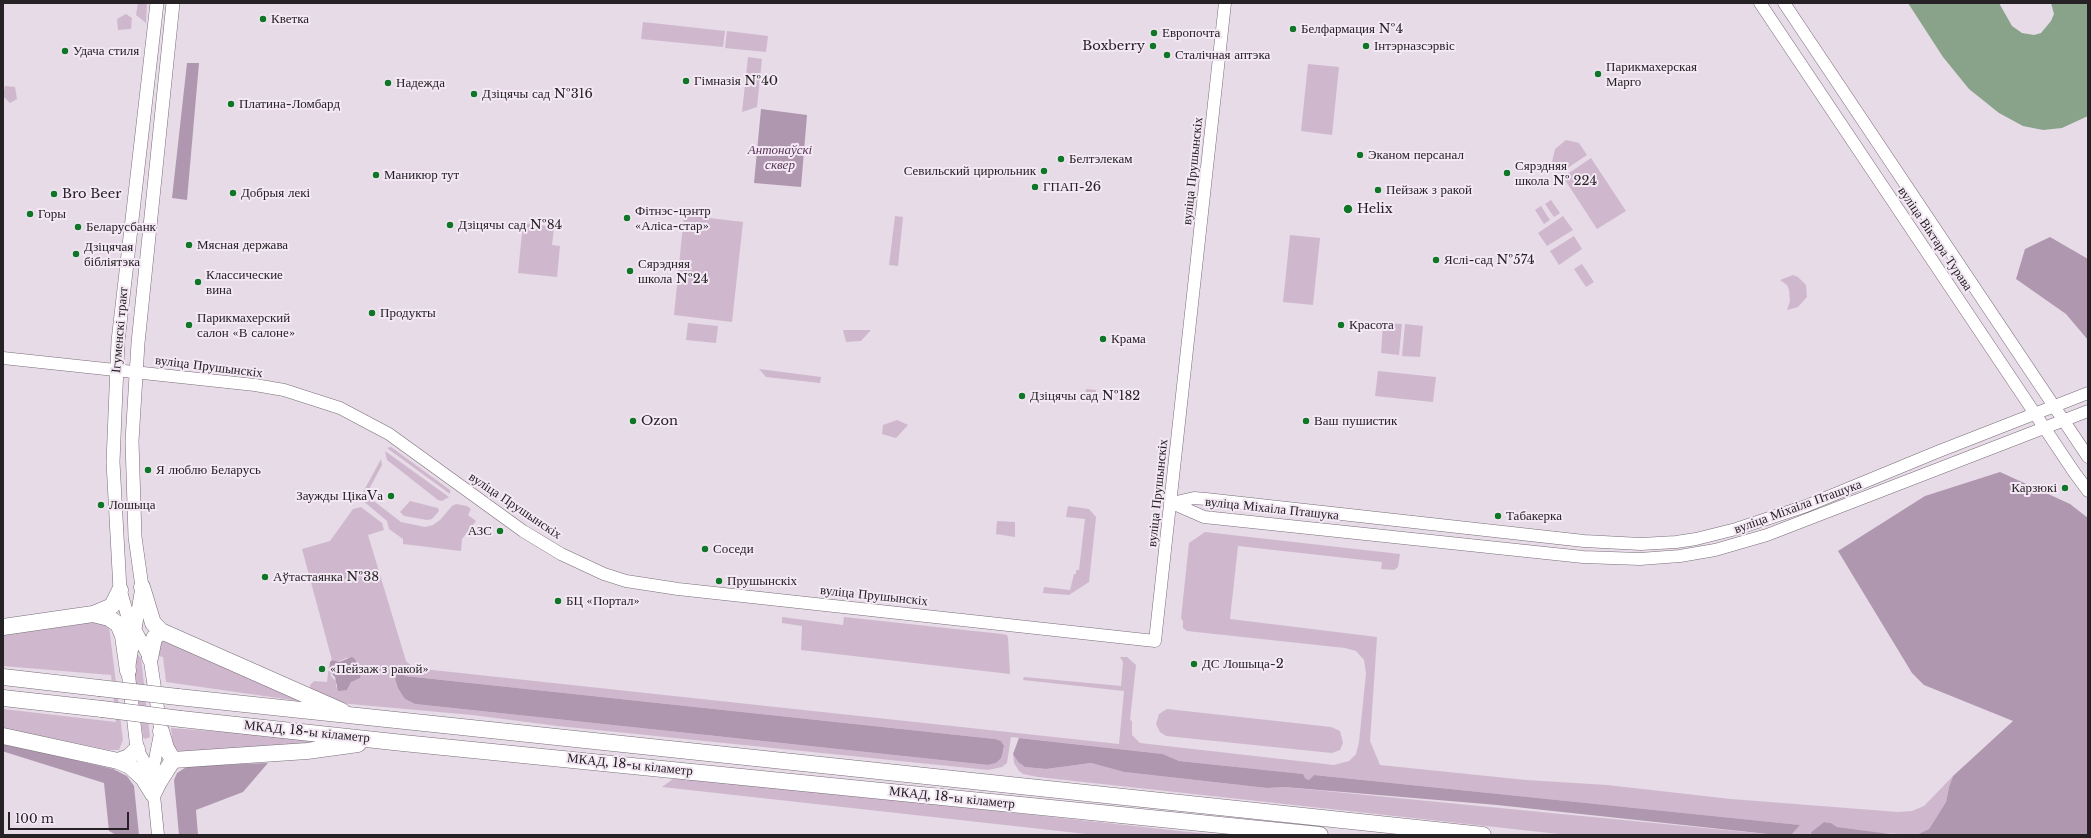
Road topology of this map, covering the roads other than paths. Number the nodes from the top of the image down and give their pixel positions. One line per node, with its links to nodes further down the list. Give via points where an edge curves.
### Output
1 (157, 3): 7 (main road, Ігуменскі тракт)
2 (173, 3): 8 (main road, Ігуменскі тракт, via 150,212)
3 (1225, 3): 17 (street, вуліца Прушынскіх)
4 (1760, 3): 12 (street, вуліца Віктара Турава)
5 (1784, 3): 10 (street, вуліца Віктара Турава)
6 (3, 358): 7 (street, вуліца Прушынскіх)
7 (115, 370): 8 (street, вуліца Прушынскіх); 19 (main road, Ігуменскі тракт, via 113,462)
8 (136, 373): 17 (street, вуліца Прушынскіх, via 255,385 284,390 340,408 389,434 502,516 561,554 604,574 678,589 1155,641); 18 (main road, Ігуменскі тракт, via 132,488)
9 (2088, 394): 10 (street, вуліца Міхаіла Пташука)
10 (2055, 406): 12 (street, вуліца Міхаіла Пташука); 13 (street, вуліца Віктара Турава)
11 (2088, 411): 13 (street, вуліца Міхаіла Пташука)
12 (2035, 414): 14 (street, вуліца Віктара Турава); 17 (street, вуліца Міхаіла Пташука, via 1806,506 1736,529 1676,542 1641,544 1584,541 1206,498)
13 (2064, 420): 14 (street, вуліца Міхаіла Пташука); 15 (street, вуліца Віктара Турава)
14 (2045, 428): 16 (street, вуліца Віктара Турава); 17 (street, вуліца Міхаіла Пташука, via 1767,535 1715,550 1680,556 1583,557 1204,517)
15 (2088, 457)
16 (2088, 491)
17 (1172, 503)
18 (142, 587): 22 (highway, via 153,623); 23 (main road, Ігуменскі тракт)
19 (120, 590): 20 (highway, via 112,606); 23 (main road, Ігуменскі тракт, via 122,603)
20 (93, 614): 21 (highway); 25 (highway, via 109,618 118,624 123,636)
21 (3, 627)
22 (161, 631): 24 (highway, via 154,638); 28 (highway)
23 (136, 632): 24 (main road, Ігуменскі тракт); 25 (main road, Ігуменскі тракт)
24 (150, 658): 29 (main road, Ігуменскі тракт)
25 (128, 672): 32 (main road, Ігуменскі тракт)
26 (3, 677): 28 (highway, МКАД, 18-ы кіламетр, bridge)
27 (3, 698): 31 (highway, МКАД, 18-ы кіламетр, bridge)
28 (358, 717): 39 (highway, МКАД, 18-ы кіламетр)
29 (160, 730): 33 (highway); 35 (street)
30 (3, 736): 34 (highway)
31 (403, 743): 33 (highway, via 362,743 307,752); 38 (highway, МКАД, 18-ы кіламетр)
32 (137, 749): 34 (highway, via 129,757); 35 (street)
33 (173, 760): 36 (highway)
34 (118, 761): 36 (highway, via 143,778)
35 (152, 775): 36 (street)
36 (154, 794): 37 (street)
37 (158, 835)
38 (1320, 835)
39 (1483, 835)

